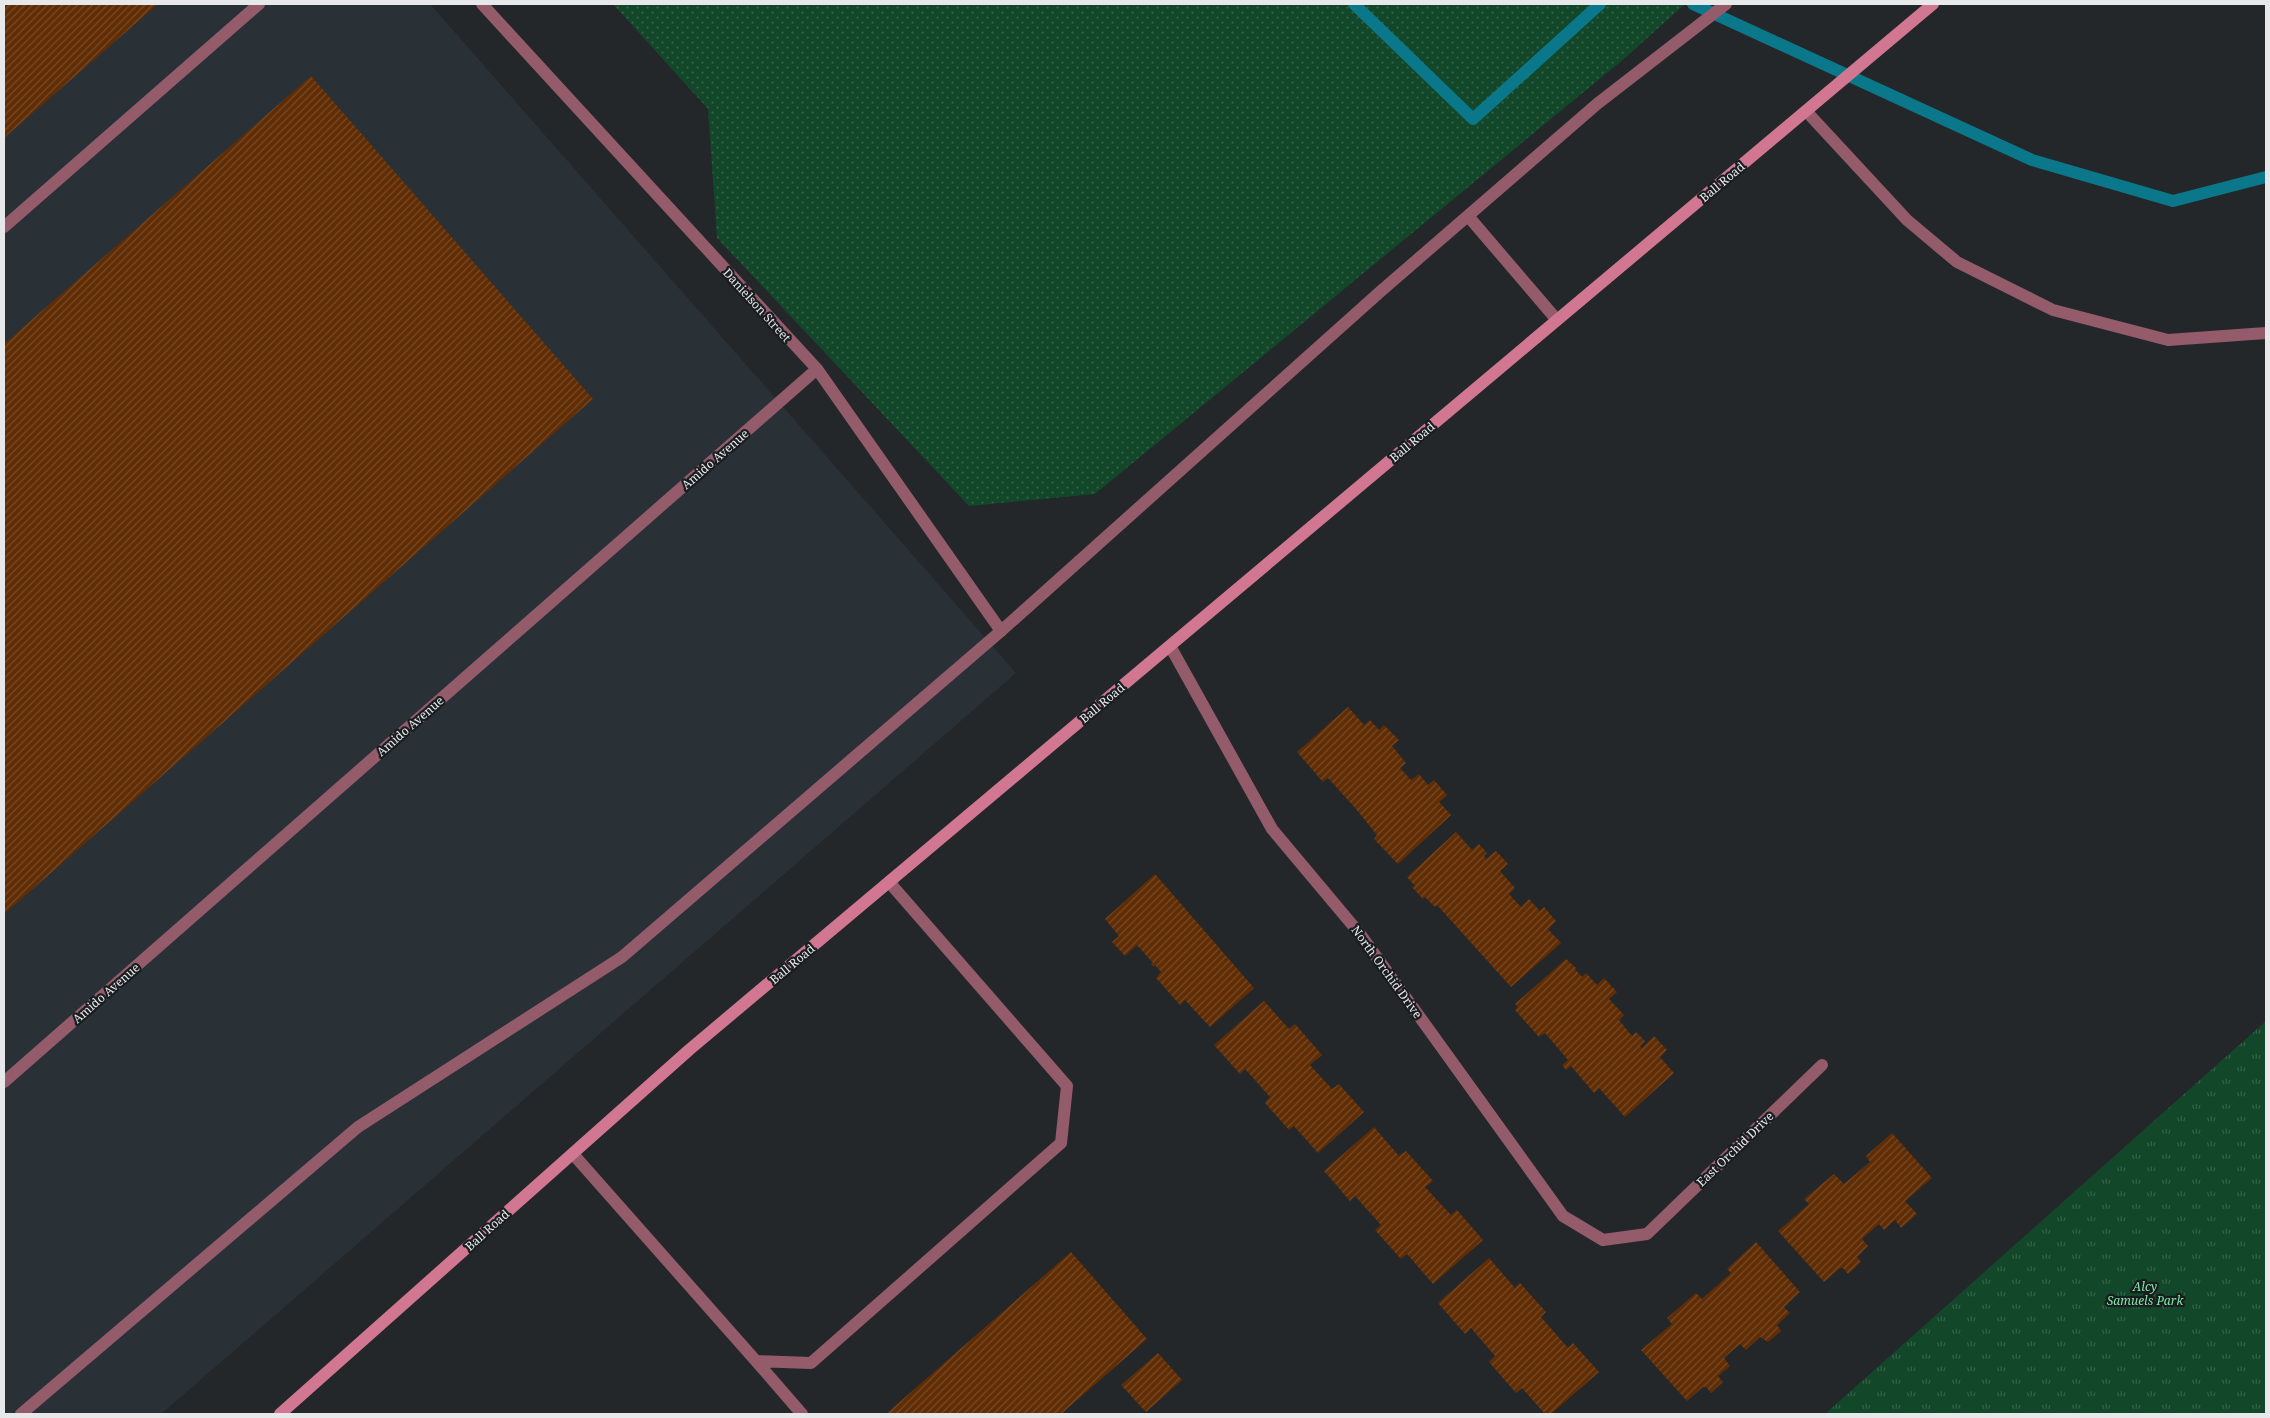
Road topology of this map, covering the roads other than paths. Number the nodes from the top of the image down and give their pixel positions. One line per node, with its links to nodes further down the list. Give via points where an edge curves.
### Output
1 (259, 4): 7 (street)
2 (482, 4): 10 (street, Danielson Street)
3 (1726, 4): 6 (street, via 1597,104)
4 (1933, 4): 5 (main road, Ball Road)
5 (1806, 111): 8 (main road, Ball Road); 9 (street, via 1907,220 1957,262 2053,310 2168,340)
6 (1468, 216): 8 (street); 11 (street)
7 (4, 227)
8 (1556, 320): 12 (main road, Ball Road)
9 (2266, 333)
10 (817, 369): 11 (street, Danielson Street); 15 (street, Amido Avenue)
11 (1001, 631): 19 (street, via 622,957 358,1127)
12 (1170, 646): 13 (main road, Ball Road); 17 (street, North Orchid Drive, via 1272,829 1360,934 1563,1216 1603,1240)
13 (889, 882): 16 (main road, Ball Road); 18 (street, via 1067,1086 1061,1143 811,1363)
14 (1822, 1064): 17 (street, East Orchid Drive)
15 (4, 1082)
16 (573, 1154): 18 (street); 20 (main road, Ball Road)
17 (1647, 1234)
18 (756, 1362): 21 (street)
19 (21, 1414)
20 (280, 1414)
21 (802, 1414)

